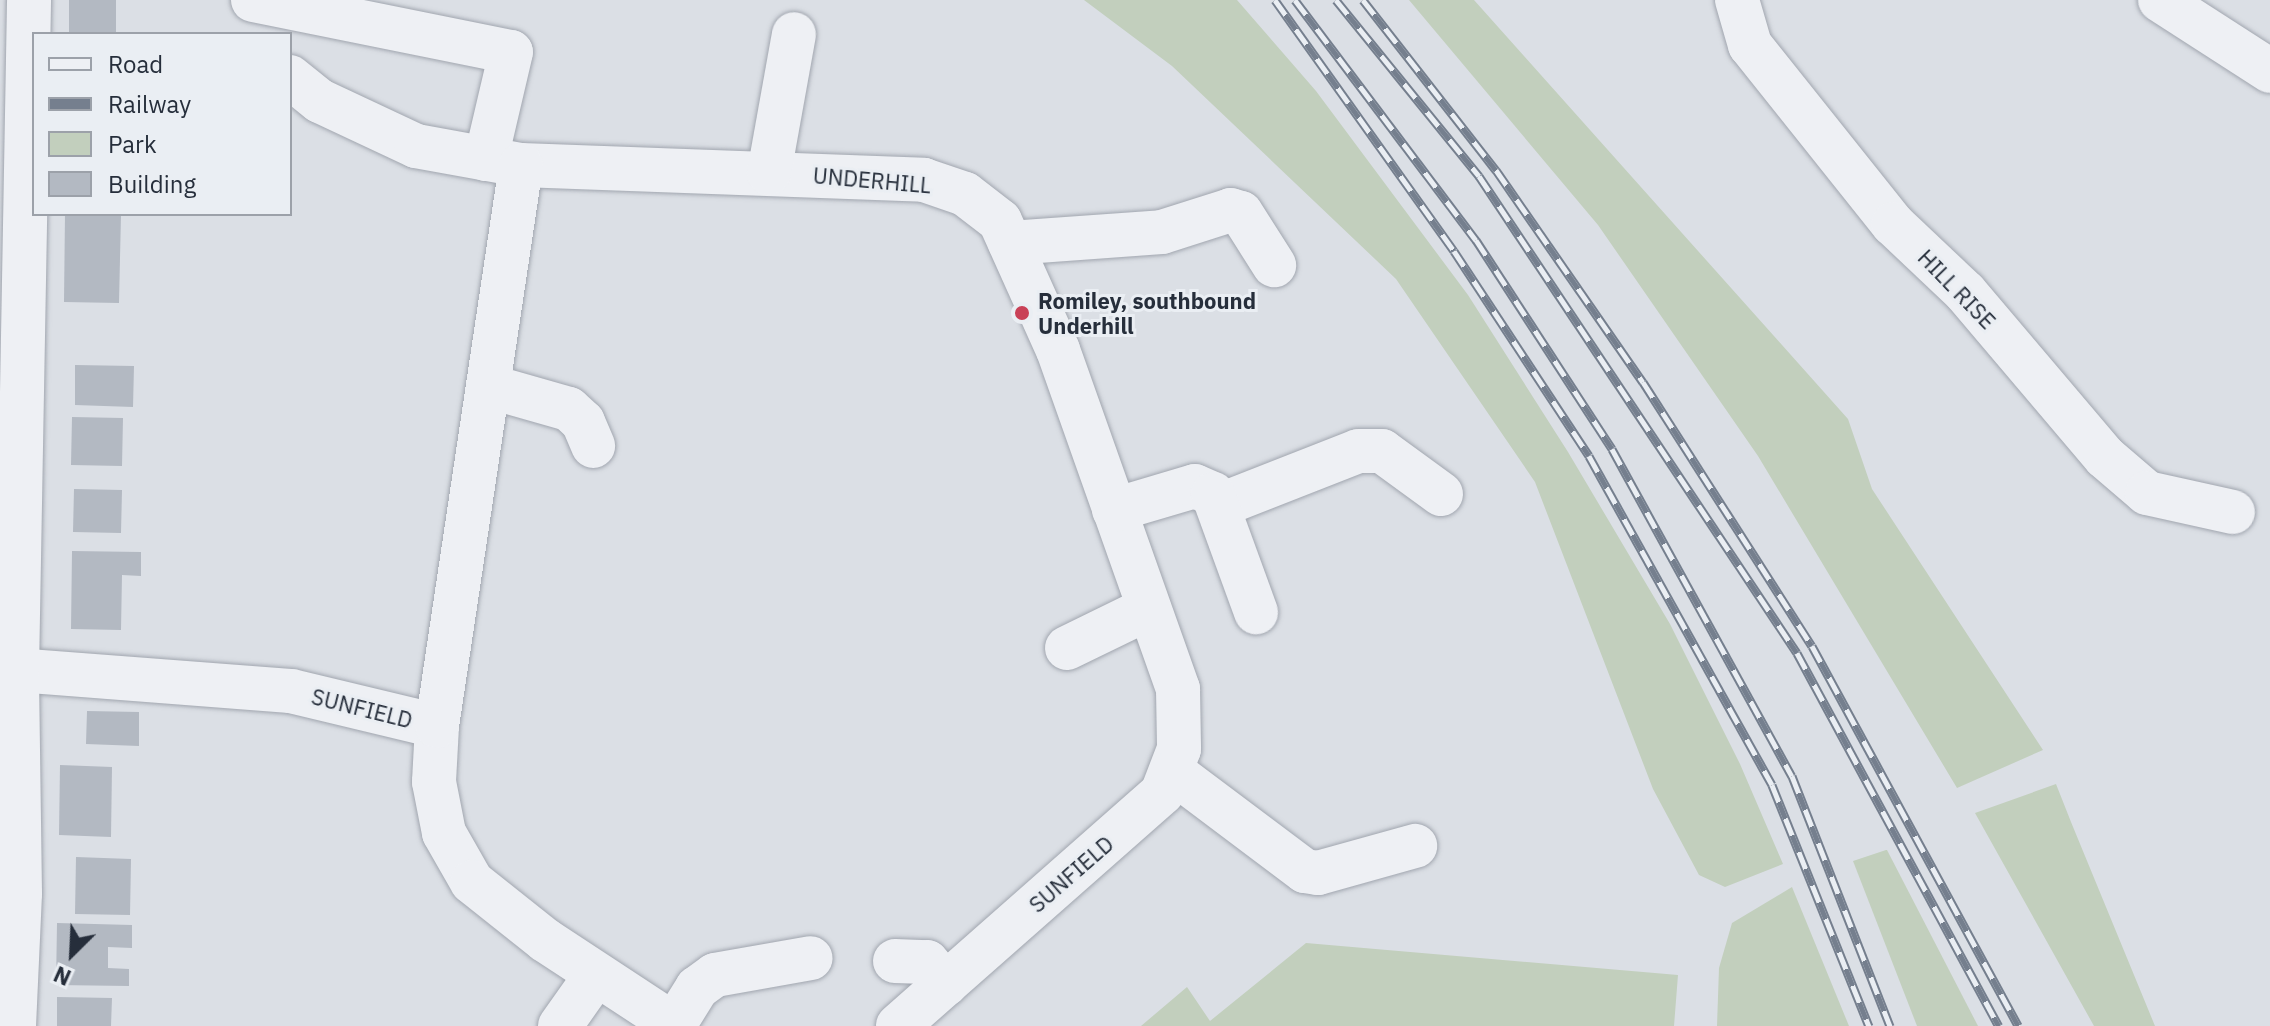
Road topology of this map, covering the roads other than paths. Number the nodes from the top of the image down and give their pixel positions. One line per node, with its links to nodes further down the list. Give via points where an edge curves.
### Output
1 (29, 0): 13 (street)
2 (236, 0): 6 (street)
3 (253, 0): 10 (street, via 511,52)
4 (1737, 0): 20 (street, HILL RISE, via 1750,45 1883,212 1965,292 2105,457 2147,493)
5 (2160, 0): 8 (street)
6 (254, 32)
7 (794, 34): 11 (street)
8 (2270, 71)
9 (292, 83): 10 (street, UNDERHILL, via 416,146)
10 (503, 162): 11 (street, UNDERHILL); 15 (street)
11 (769, 173): 12 (street, UNDERHILL, via 924,180 965,194 1000,221)
12 (1010, 243): 14 (street, via 1162,232 1231,210 1241,213); 19 (street, UNDERHILL, via 1058,350)
13 (10, 264): 24 (street)
14 (1274, 265)
15 (488, 386): 16 (street, via 569,409 583,422); 26 (street)
16 (593, 446)
17 (1441, 494): 18 (street, via 1382,451 1358,451)
18 (1218, 506): 19 (street, via 1213,494 1195,486); 22 (street)
19 (1114, 510): 21 (street, UNDERHILL)
20 (2233, 512)
21 (1149, 608): 23 (street); 25 (street, UNDERHILL)
22 (1256, 612)
23 (1067, 648)
24 (17, 670): 26 (street, SUNFIELD, via 291,691); 29 (street)
25 (1178, 689): 27 (street, SUNFIELD, via 1182,724)
26 (437, 726): 32 (street, SUNFIELD, via 434,782 444,833 472,882)
27 (1173, 772): 28 (street, via 1305,871 1318,873); 33 (street, SUNFIELD, via 1162,793)
28 (1415, 846)
29 (10, 893): 34 (street)
30 (811, 958): 36 (street, via 715,975 697,988)
31 (895, 961): 33 (street, via 927,962)
32 (596, 975): 35 (street); 36 (street, SUNFIELD)
33 (946, 984): 37 (street, SUNFIELD)
34 (14, 1026)
35 (560, 1026)
36 (675, 1026)
37 (898, 1026)

